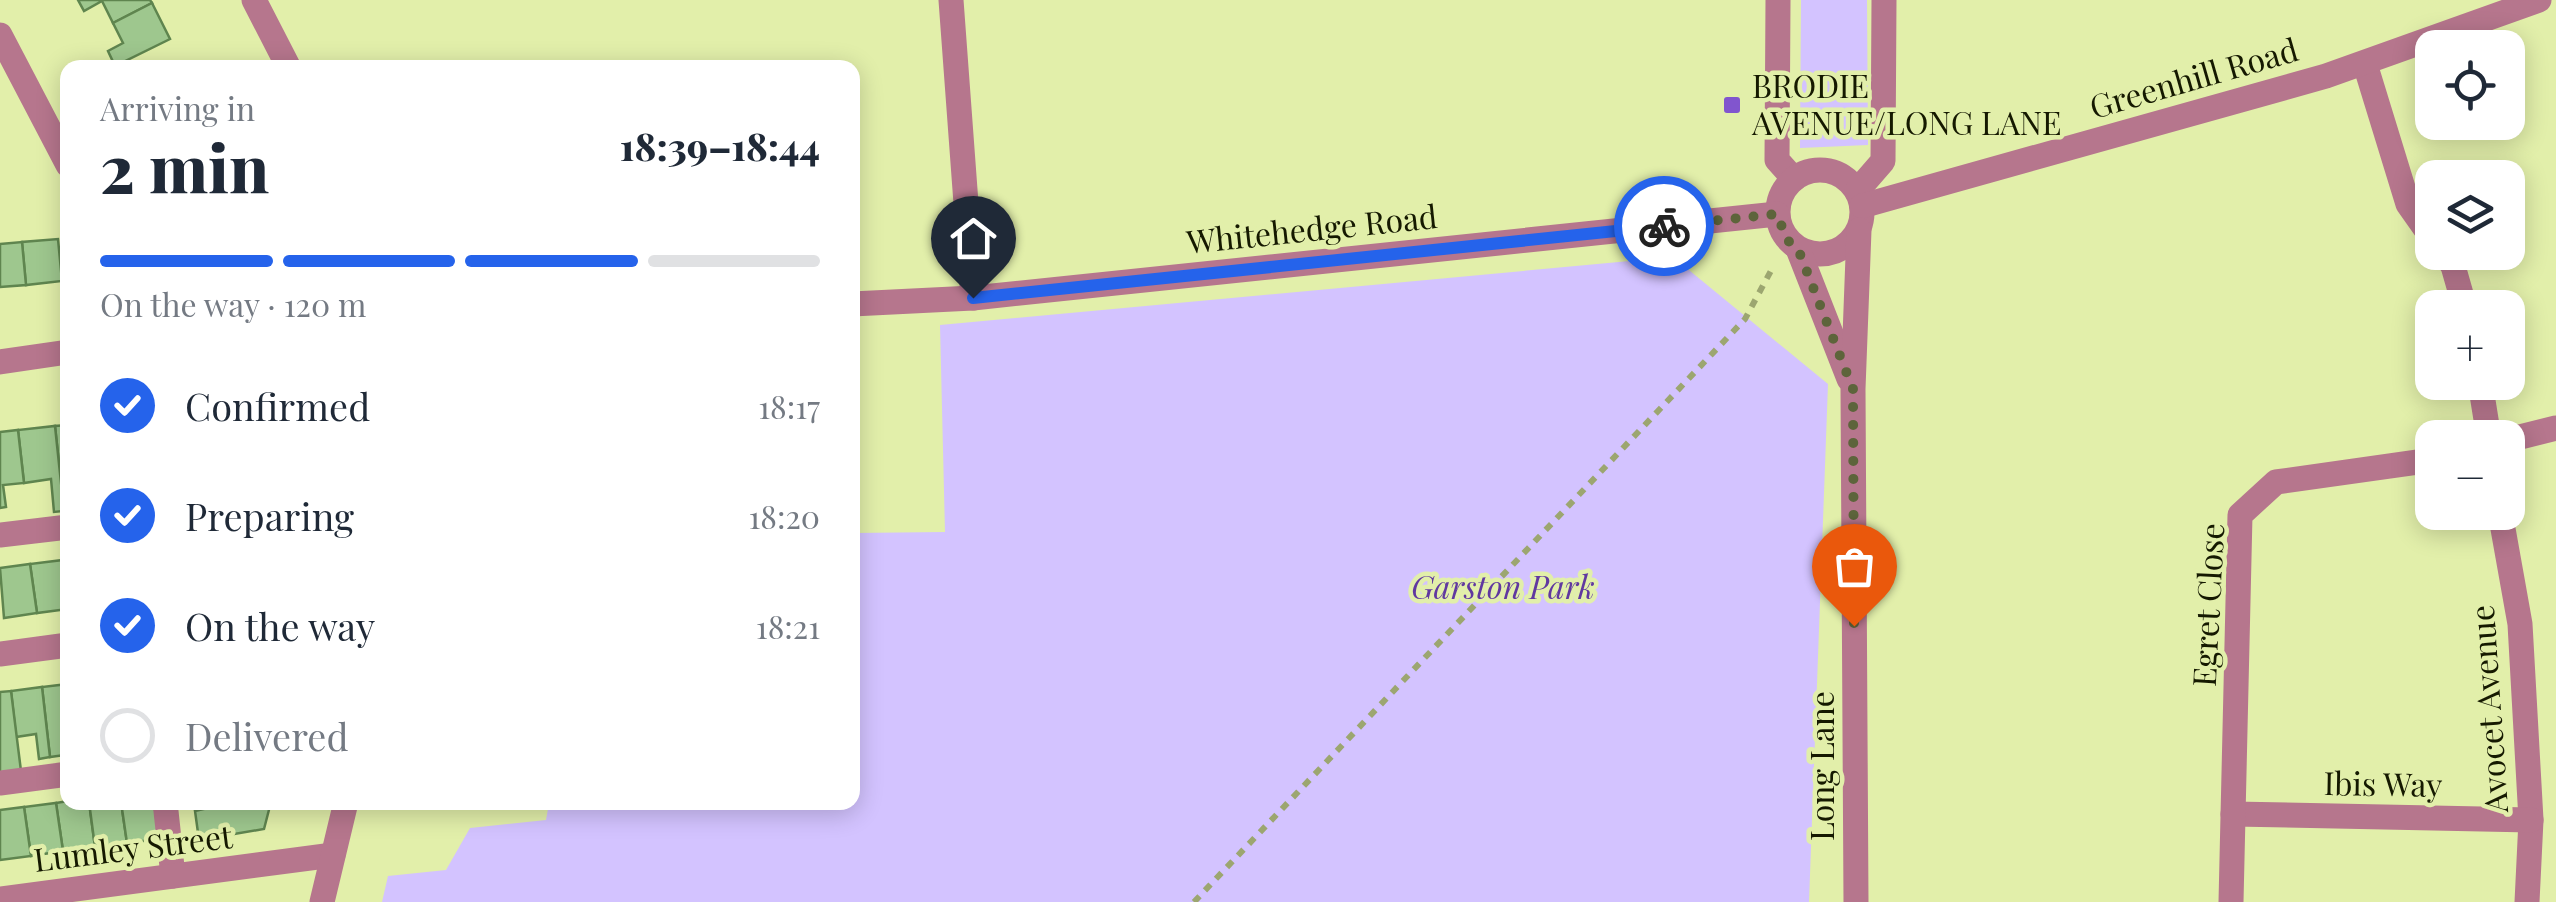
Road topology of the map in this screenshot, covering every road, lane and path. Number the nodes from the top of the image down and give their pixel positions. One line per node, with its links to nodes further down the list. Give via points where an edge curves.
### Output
1 (256, 0): 7 (street)
2 (951, 0): 15 (street)
3 (1778, 0): 10 (street, via 1777,160)
4 (1884, 0): 11 (street, via 1883,161)
5 (2539, 0): 8 (street, Greenhill Road)
6 (0, 35): 9 (street)
7 (285, 60)
8 (2365, 64): 11 (street, Greenhill Road); 13 (street)
9 (60, 149)
10 (1794, 179): 11 (street, via 1835,172); 12 (street)
11 (1860, 209): 14 (street, via 1840,251 1826,255); 19 (street, Long Lane)
12 (1777, 214): 14 (street); 15 (street, Whitehedge Road)
13 (2415, 214)
14 (1792, 244): 19 (street, Long Lane); 39 (path, via 1745,319)
15 (973, 298): 16 (street, Whitehedge Road)
16 (860, 304)
17 (60, 353): 18 (street)
18 (0, 362)
19 (1853, 389): 40 (street, Long Lane)
20 (2556, 428): 21 (street)
21 (2525, 436)
22 (2415, 462): 32 (street, Egret Close, via 2276,482 2240,515)
23 (60, 528): 25 (street)
24 (2503, 530): 33 (street, Avocet Avenue, via 2520,624)
25 (0, 536)
26 (60, 646): 27 (street)
27 (0, 654)
28 (60, 775): 29 (street)
29 (0, 783)
30 (166, 810): 35 (street)
31 (344, 810): 34 (street)
32 (2233, 814): 33 (street, Ibis Way); 41 (street, Egret Close)
33 (2531, 820): 42 (street, Avocet Avenue)
34 (333, 855): 35 (street, Lumley Street); 38 (street)
35 (173, 876): 36 (street, Lumley Street)
36 (132, 892): 37 (street, Lumley Street)
37 (0, 899)
38 (322, 902)
39 (1194, 902)
40 (1856, 902)
41 (2231, 902)
42 (2527, 902)

